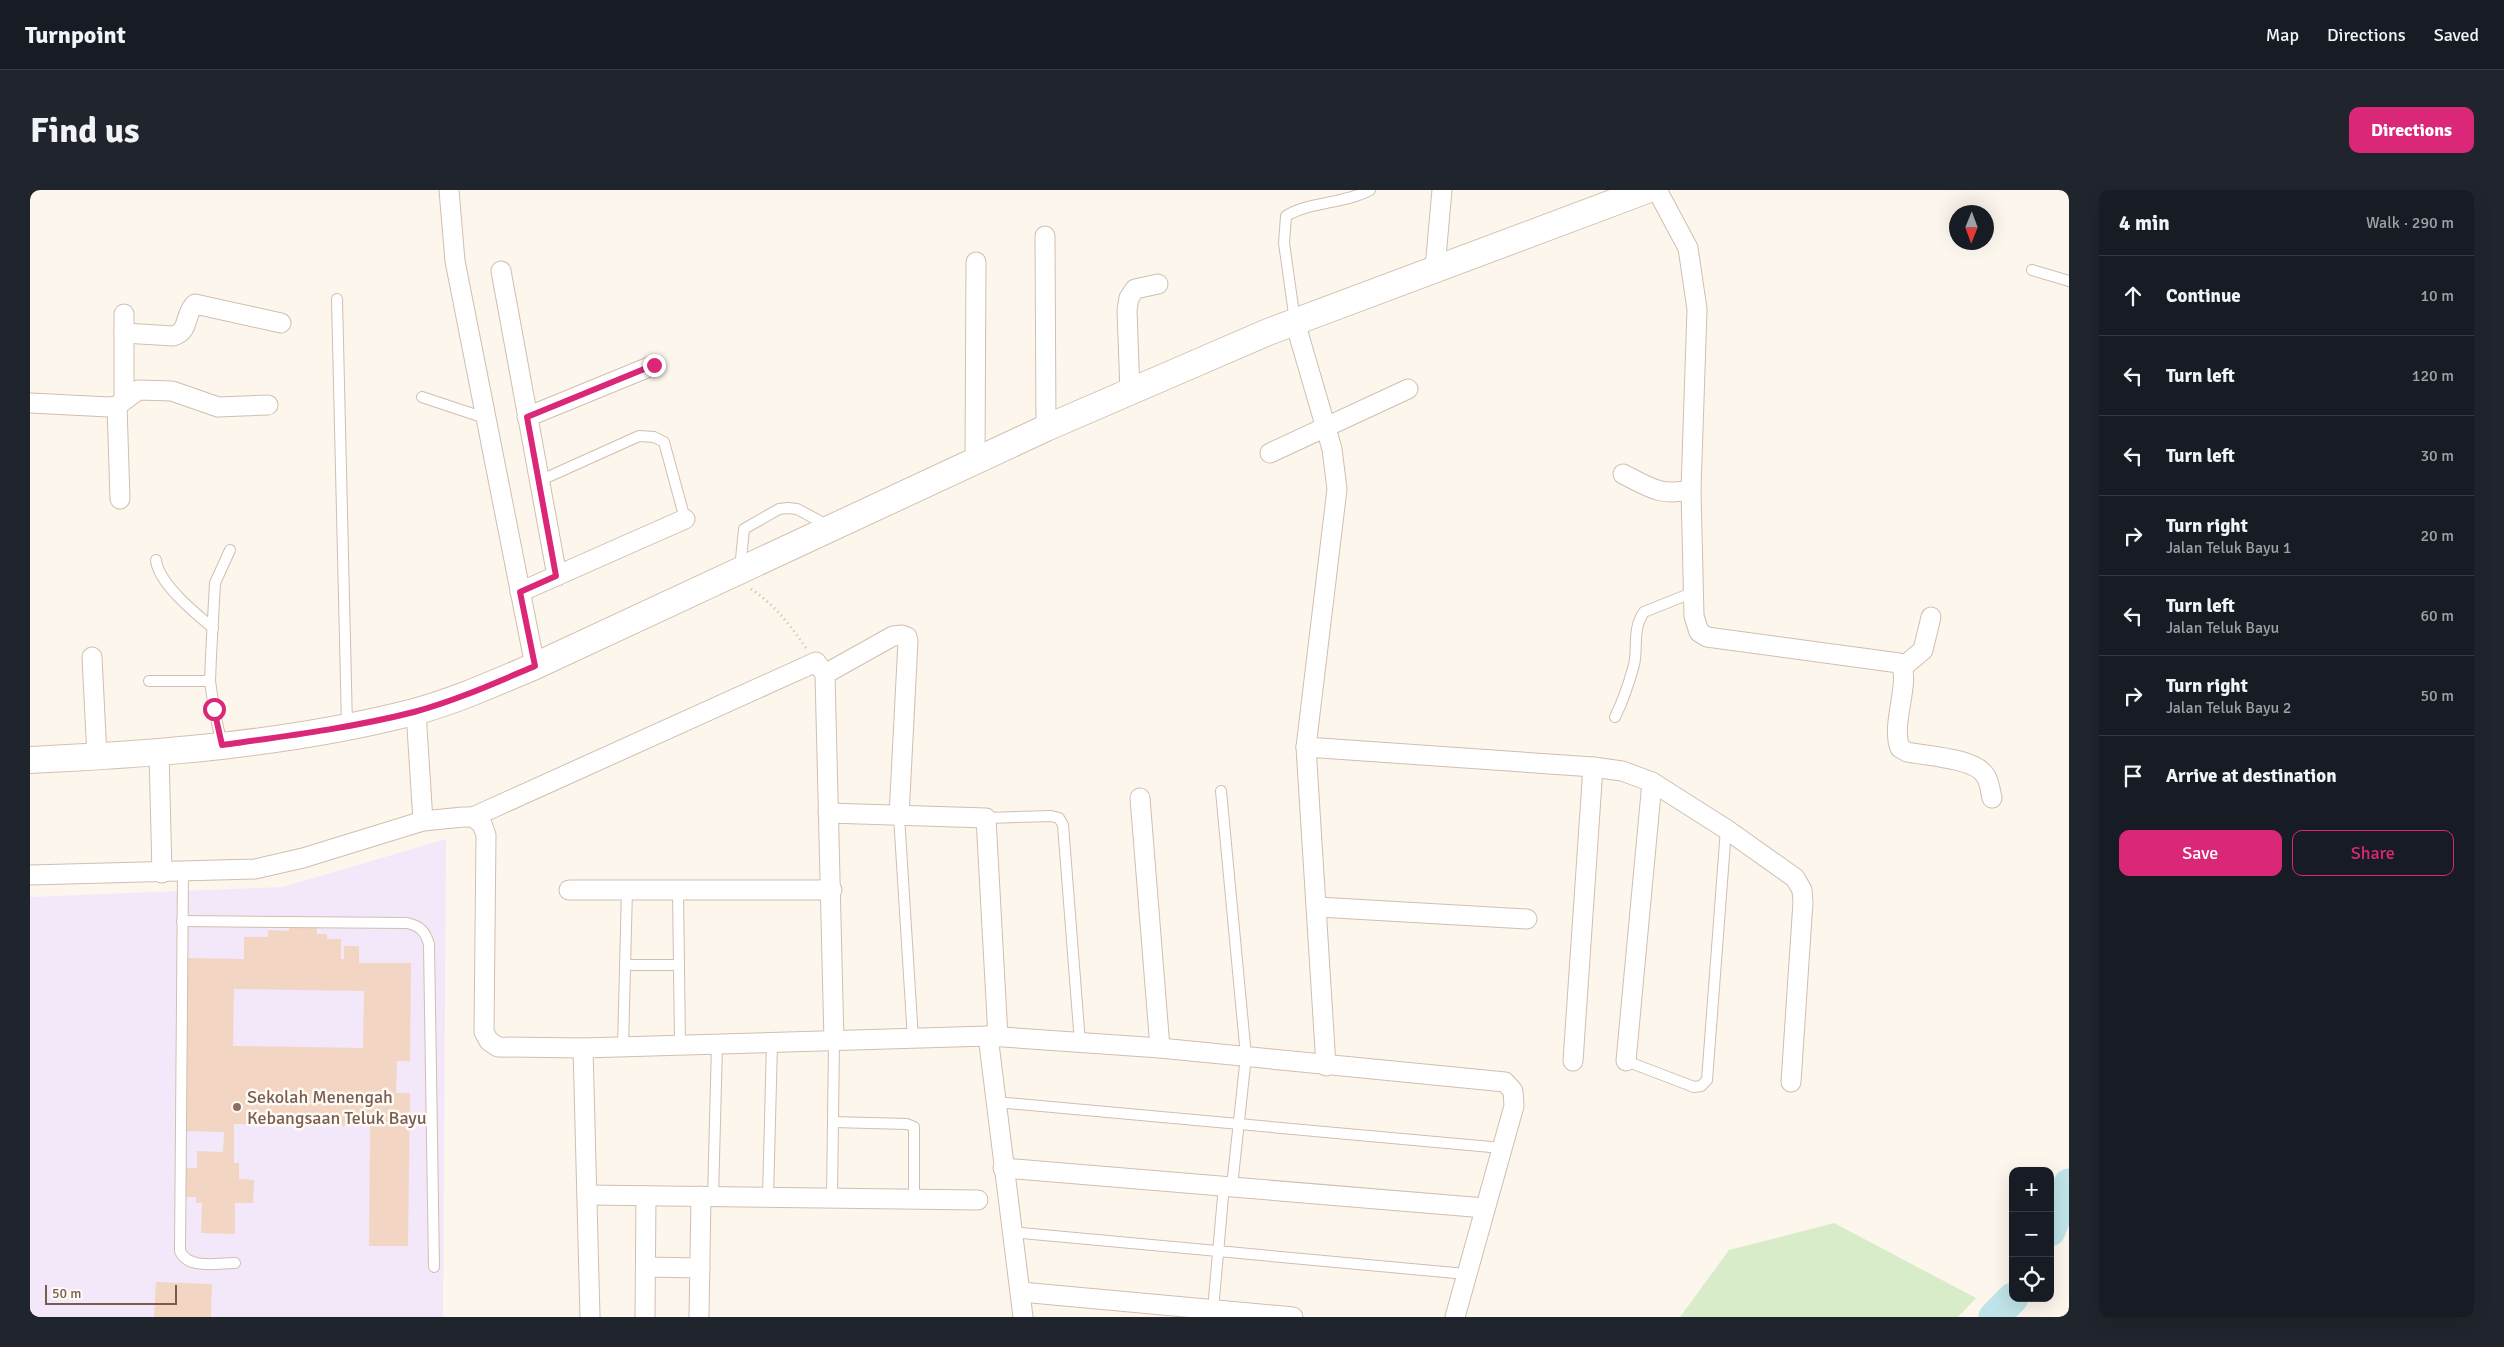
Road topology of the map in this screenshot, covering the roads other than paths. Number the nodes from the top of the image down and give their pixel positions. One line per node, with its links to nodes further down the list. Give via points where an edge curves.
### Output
1 (449, 190): 26 (street, via 454,261)
2 (1370, 190): 15 (lane, via 1295,210 1286,216 1284,243)
3 (1442, 190): 8 (street)
4 (1647, 190): 8 (main road)
5 (1657, 190): 33 (street, via 1688,248 1697,309)
6 (1045, 236): 27 (street)
7 (976, 262): 30 (street)
8 (1435, 268): 15 (main road)
9 (2032, 270): 11 (lane)
10 (501, 271): 25 (street)
11 (2069, 281)
12 (1158, 284): 20 (street, via 1136,288 1129,298)
13 (337, 299): 53 (lane)
14 (124, 314): 17 (street)
15 (1295, 322): 20 (main road); 28 (street)
16 (281, 323): 17 (street, via 195,304 189,309 185,328 180,334)
17 (124, 334): 23 (street)
18 (654, 365): 25 (street)
19 (1408, 390): 28 (street)
20 (1130, 392): 27 (main road)
21 (422, 397): 26 (lane)
22 (30, 403): 23 (street, via 109,407)
23 (121, 403): 24 (street, via 138,390 172,391 218,407); 34 (street)
24 (268, 405)
25 (527, 417): 32 (street)
26 (486, 418): 41 (street)
27 (1046, 428): 30 (main road)
28 (1327, 429): 29 (street); 55 (street, via 1337,489)
29 (1270, 453)
30 (975, 461): 36 (main road)
31 (1623, 474): 33 (street, via 1668,494)
32 (539, 481): 35 (lane, via 639,436 654,437 664,442); 40 (street)
33 (1691, 490): 42 (street)
34 (120, 499)
35 (685, 520): 40 (street)
36 (832, 527): 39 (main road); 39 (lane, via 797,509 779,510 744,529)
37 (230, 550): 44 (lane, via 215,583)
38 (156, 560): 44 (lane, via 157,568 172,588)
39 (735, 573): 46 (main road)
40 (556, 576): 41 (street)
41 (520, 592): 46 (street)
42 (1694, 592): 47 (street, via 1695,625 1707,637 1894,661); 52 (lane, via 1644,612 1639,619 1634,663)
43 (1931, 617): 47 (street, via 1923,650)
44 (213, 628): 50 (lane)
45 (92, 657): 57 (street)
46 (535, 666): 51 (main road)
47 (1903, 667): 63 (street, via 1905,674 1896,732 1900,748 1976,767 1985,774)
48 (825, 674): 64 (street); 65 (street, via 893,636 907,637); 66 (street, via 816,662)
49 (149, 681): 50 (lane)
50 (210, 681): 54 (lane)
51 (416, 712): 53 (main road); 68 (street)
52 (1615, 717)
53 (347, 727): 54 (main road)
54 (222, 745): 56 (main road)
55 (1306, 747): 59 (street); 77 (street)
56 (159, 752): 57 (main road); 70 (street)
57 (97, 756): 58 (main road)
58 (30, 760)
59 (1593, 766): 60 (street, via 1622,771); 93 (street)
60 (1652, 782): 69 (street); 94 (street)
61 (1221, 791): 92 (lane)
62 (1140, 798): 91 (street)
63 (1992, 798)
64 (828, 813): 65 (street); 76 (street)
65 (899, 816): 67 (street); 83 (lane)
66 (473, 818): 68 (street); 90 (street, via 482,824 486,835 484,1032 498,1047)
67 (986, 818): 82 (street); 86 (lane, via 1051,816 1059,818 1064,825)
68 (423, 821): 71 (street, via 279,865)
69 (1726, 829): 94 (lane, via 1707,1080 1694,1087); 96 (street, via 1795,878 1802,890)
70 (162, 873): 71 (street); 72 (street)
71 (183, 873): 79 (lane)
72 (30, 875)
73 (627, 889): 74 (street); 75 (street); 80 (lane)
74 (678, 889): 76 (street); 81 (lane)
75 (570, 890)
76 (832, 890): 84 (street)
77 (1318, 907): 78 (street); 95 (street)
78 (1527, 919)
79 (182, 921): 113 (lane, via 180,1251 189,1263); 114 (lane, via 407,923 426,933 429,944)
80 (625, 965): 81 (lane); 89 (lane)
81 (679, 965): 88 (lane)
82 (993, 1036): 83 (street); 86 (street); 97 (street)
83 (913, 1039): 84 (street)
84 (834, 1042): 85 (street); 98 (lane)
85 (772, 1043): 87 (street); 106 (lane)
86 (1080, 1043): 91 (street)
87 (717, 1045): 88 (street); 105 (lane)
88 (680, 1046): 89 (street)
89 (623, 1047): 90 (street)
90 (583, 1048): 103 (street)
91 (1160, 1048): 92 (street)
92 (1246, 1056): 95 (street); 99 (lane)
93 (1573, 1061)
94 (1626, 1061)
95 (1326, 1066): 100 (street, via 1505,1082 1513,1091 1514,1106)
96 (1791, 1082)
97 (996, 1102): 99 (lane); 101 (street)
98 (833, 1122): 107 (lane); 108 (lane, via 914,1126)
99 (1240, 1123): 100 (lane); 102 (lane)
100 (1502, 1148): 110 (street)
101 (1003, 1168): 102 (street); 111 (street)
102 (1228, 1186): 110 (street); 112 (lane)
103 (587, 1195): 104 (street); 120 (street)
104 (646, 1196): 105 (street); 115 (street)
105 (707, 1197): 106 (street); 116 (street)
106 (768, 1197): 107 (street)
107 (832, 1198): 108 (street)
108 (914, 1199): 109 (street)
109 (978, 1200)
110 (1485, 1208): 117 (street)
111 (1011, 1232): 112 (lane); 118 (street)
112 (1217, 1251): 117 (lane); 119 (lane)
113 (235, 1263)
114 (434, 1267)
115 (646, 1267): 116 (street); 121 (street)
116 (700, 1268): 122 (street)
117 (1466, 1274): 125 (street)
118 (1021, 1292): 119 (street); 123 (street)
119 (1208, 1312): 124 (street)
120 (590, 1317)
121 (645, 1317)
122 (699, 1317)
123 (1023, 1317)
124 (1293, 1317)
125 (1454, 1317)

